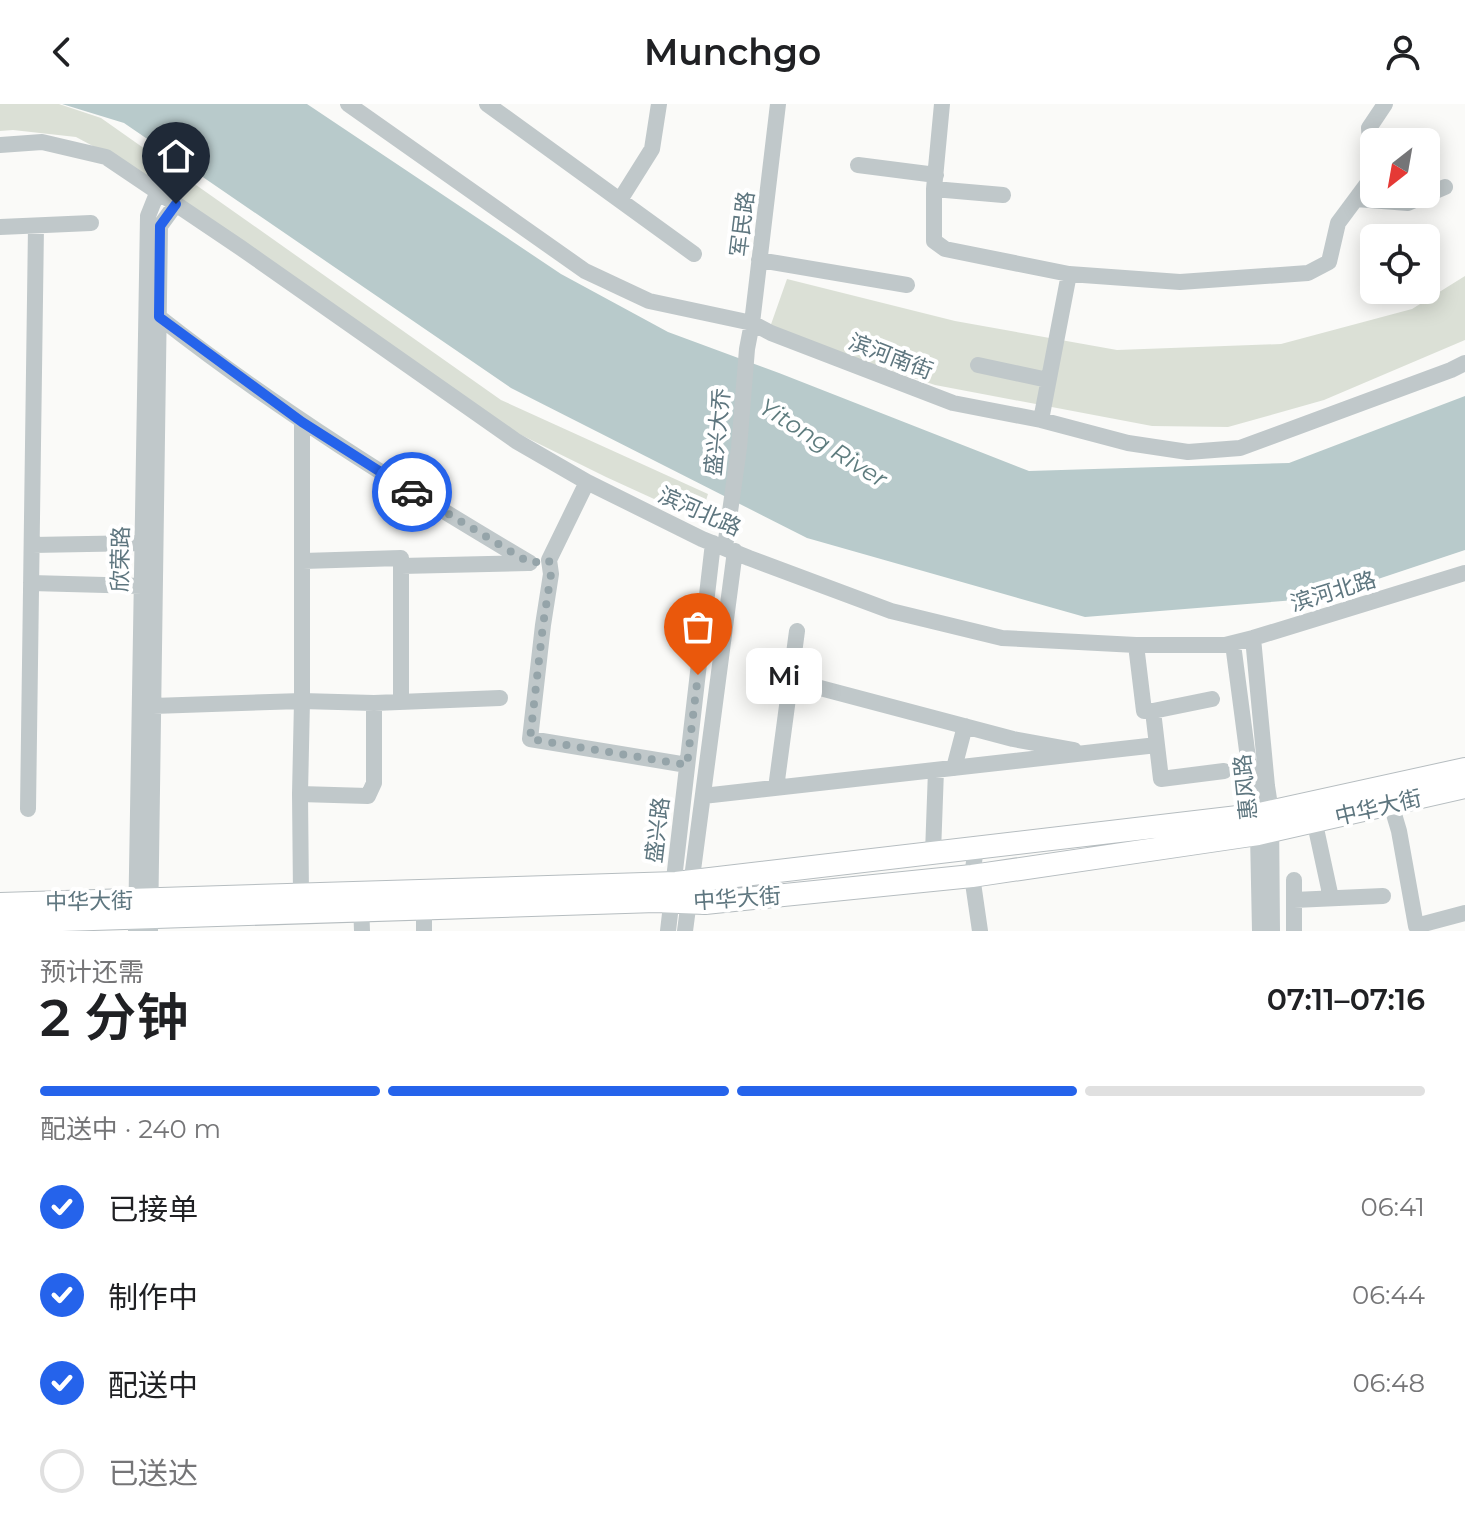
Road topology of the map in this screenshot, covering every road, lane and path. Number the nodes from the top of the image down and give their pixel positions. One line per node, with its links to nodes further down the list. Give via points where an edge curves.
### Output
1 (348, 104): 24 (street, 滨河南街, via 585,271 649,301)
2 (487, 104): 14 (street)
3 (659, 104): 14 (street, via 652,149)
4 (778, 104): 20 (street, 军民路)
5 (942, 104): 9 (street)
6 (1385, 104): 13 (street, via 1369,128 1372,173)
7 (0, 145): 11 (street, 滨河北路, via 42,142 106,157)
8 (858, 165): 9 (street)
9 (935, 182): 12 (street); 21 (street, via 934,241 945,249)
10 (1445, 187): 13 (street, via 1408,203)
11 (158, 191): 15 (street, 滨河北路); 32 (street, 欣荣路, via 148,216)
12 (1003, 195)
13 (1356, 199): 21 (street, via 1338,223 1329,262 1308,273 1180,282)
14 (620, 200): 19 (street)
15 (176, 204): 23 (street, 欣荣路, via 160,226); 31 (street, 滨河北路, via 503,433)
16 (91, 223): 17 (street)
17 (36, 226): 18 (street); 33 (street)
18 (0, 227)
19 (694, 254)
20 (759, 260): 22 (street); 24 (street, 军民路)
21 (1069, 274): 28 (street)
22 (907, 285)
23 (159, 317): 30 (street); 52 (street, 欣荣路)
24 (752, 323): 25 (street, 军民路); 29 (street, 滨河南街, via 953,403)
25 (747, 349): 34 (street, 盛兴大乔)
26 (1465, 363): 29 (street, 滨河南街, via 1240,448 1188,452)
27 (978, 365): 28 (street)
28 (1048, 380): 29 (street)
29 (1041, 420)
30 (302, 422): 36 (street); 37 (street)
31 (587, 482): 34 (street, 滨河北路); 35 (street)
32 (143, 543): 33 (street); 41 (street, 欣荣路)
33 (32, 545): 40 (street)
34 (724, 547): 45 (street, 滨河北路, via 891,611 1002,638); 57 (street, 盛兴路); 65 (street, 盛兴路)
35 (549, 560): 37 (street); 57 (street, via 530,739)
36 (303, 561): 38 (street, via 401,558); 49 (street)
37 (530, 563): 38 (street)
38 (401, 566): 50 (street)
39 (1465, 573): 43 (street, 滨河北路)
40 (31, 583): 41 (street); 67 (street)
41 (142, 586): 83 (street, 欣荣路)
42 (797, 631): 46 (street)
43 (1253, 638): 44 (street, 滨河北路); 69 (street, 惠风路, via 1267,786)
44 (1233, 644): 45 (street, 滨河北路); 69 (street)
45 (1136, 645): 53 (street, via 1144,711)
46 (790, 680): 54 (street); 63 (street)
47 (500, 698): 50 (street)
48 (1212, 699): 53 (street)
49 (302, 701): 51 (street); 52 (street); 64 (street)
50 (401, 702): 51 (street)
51 (374, 703): 64 (street, via 374,783 368,796)
52 (153, 706): 83 (street, 欣荣路)
53 (1153, 711): 55 (street)
54 (965, 726): 56 (street); 58 (street)
55 (1157, 745): 56 (street); 61 (street, via 1161,779)
56 (1091, 753): 58 (street)
57 (687, 765): 74 (street, 盛兴路)
58 (954, 768): 60 (street)
59 (1465, 769): 66 (main road, 中华大街)
60 (936, 770): 63 (street); 71 (street)
61 (1224, 771)
62 (1465, 787): 66 (main road, 中华大街)
63 (776, 788): 65 (street)
64 (300, 794): 75 (street)
65 (703, 796): 74 (street, 盛兴路)
66 (1388, 796): 68 (main road, 中华大街); 85 (street)
67 (28, 809)
68 (1313, 812): 69 (main road, 中华大街); 77 (street)
69 (1264, 823): 70 (main road, 中华大街); 72 (main road, 中华大街); 89 (street); 90 (street, 惠风路)
70 (976, 848): 71 (main road, 中华大街); 72 (street)
71 (933, 853): 74 (main road, 中华大街)
72 (972, 876): 74 (main road, 中华大街, via 705,903); 88 (street)
73 (1294, 880): 78 (street)
74 (681, 892): 80 (main road, 中华大街); 86 (street, 盛兴路); 87 (street, 盛兴路)
75 (301, 895): 81 (main road, 中华大街); 83 (main road, 中华大街)
76 (1383, 896): 77 (street)
77 (1331, 898): 78 (street)
78 (1294, 900): 91 (street)
79 (0, 904): 83 (main road, 中华大街)
80 (424, 910): 81 (main road, 中华大街)
81 (361, 911): 83 (main road, 中华大街)
82 (1465, 913): 85 (street)
83 (143, 916): 84 (main road, 中华大街)
84 (0, 922)
85 (1415, 929)
86 (668, 931)
87 (685, 931)
88 (980, 931)
89 (1260, 931)
90 (1272, 931)
91 (1294, 931)

